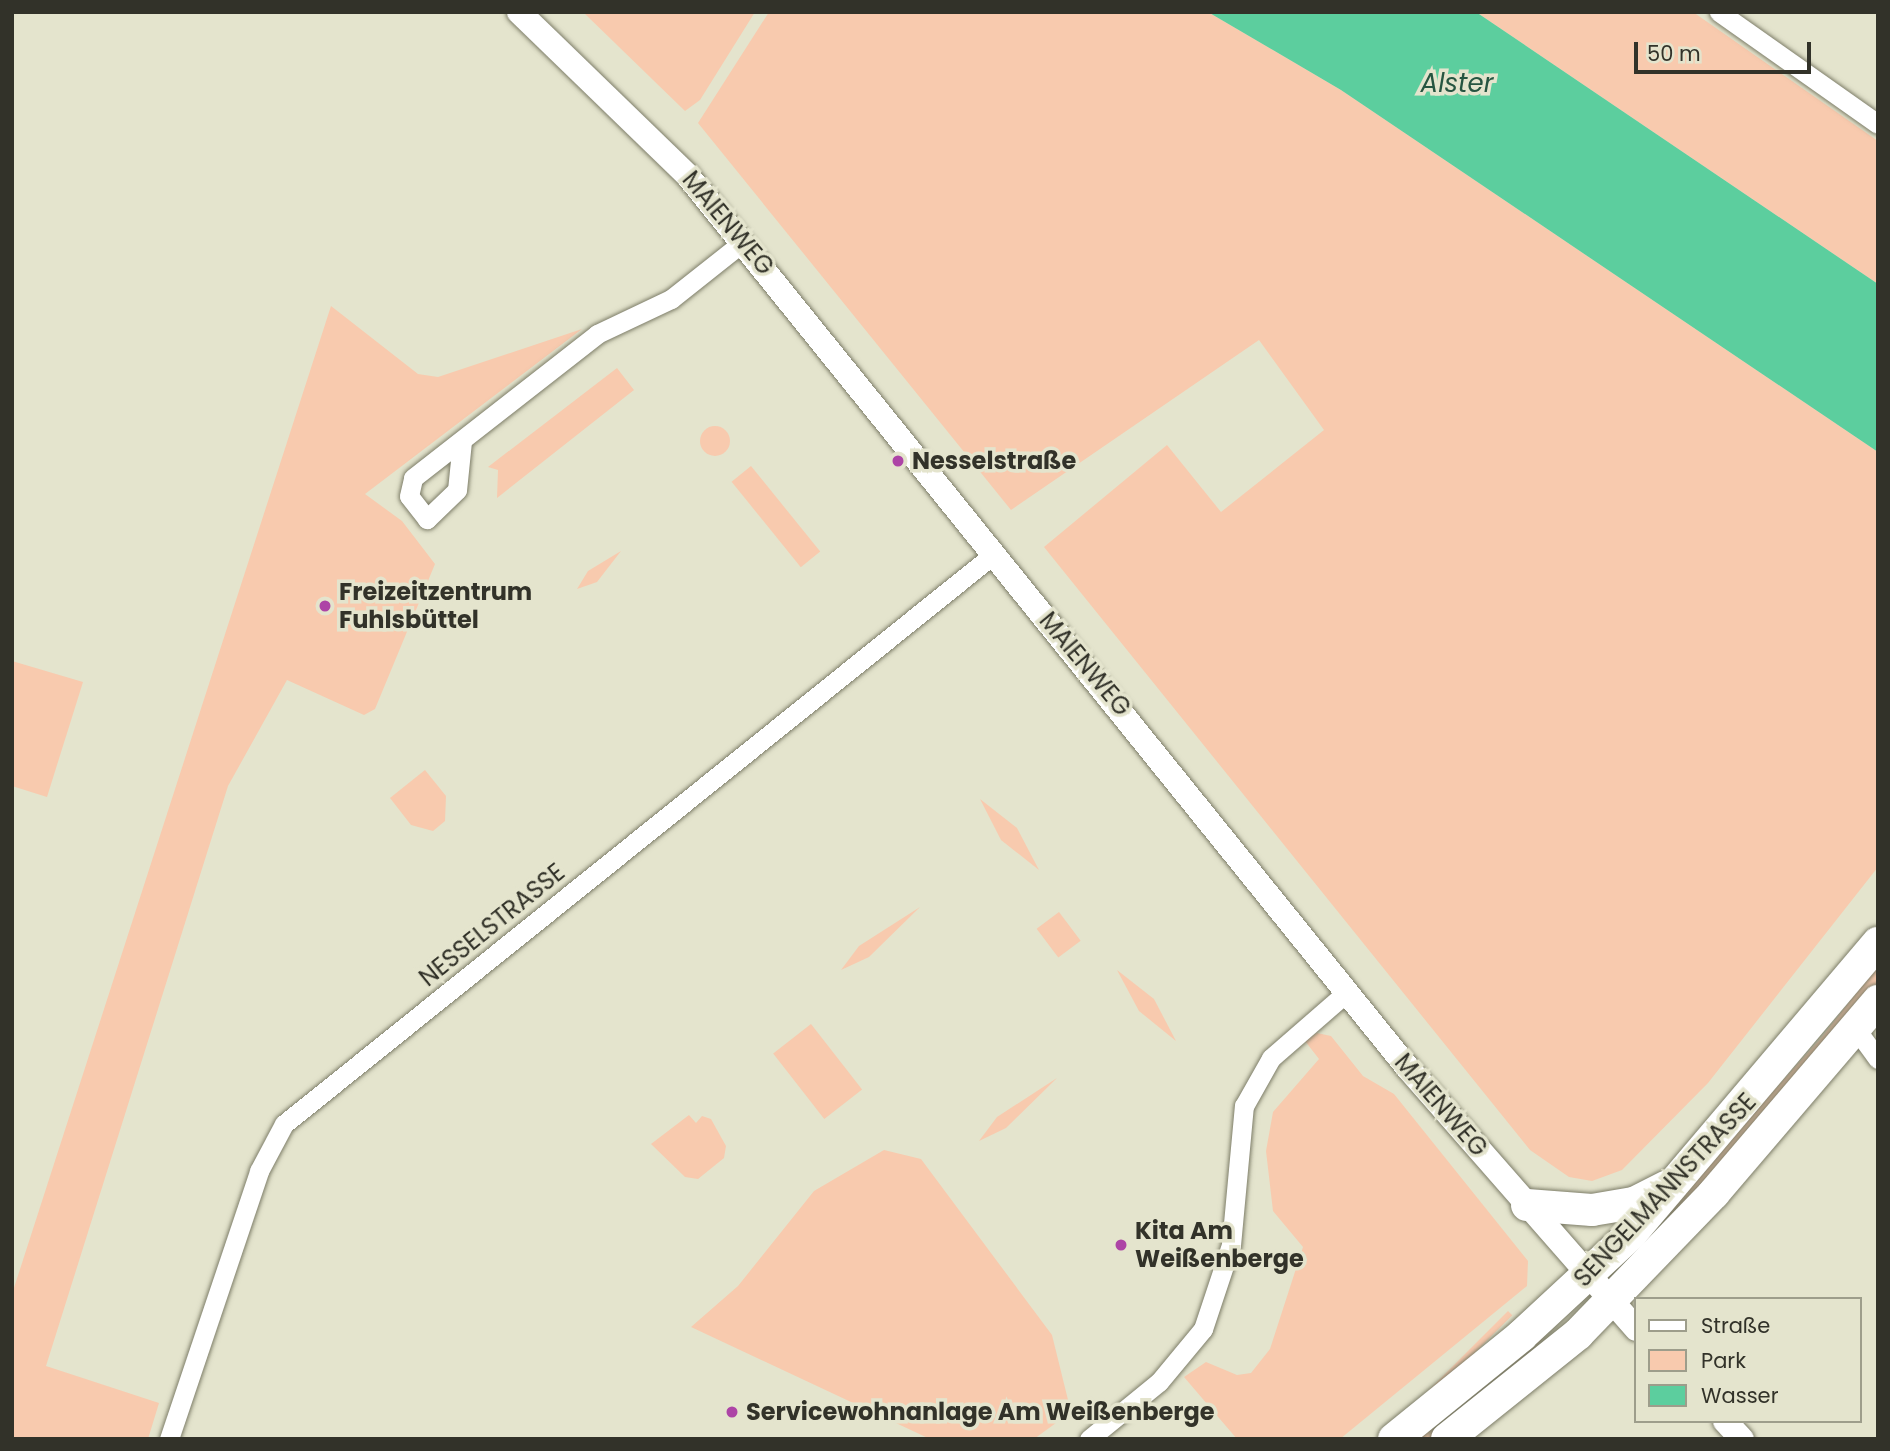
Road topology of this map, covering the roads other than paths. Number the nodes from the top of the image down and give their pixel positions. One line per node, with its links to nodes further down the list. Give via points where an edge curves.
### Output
1 (519, 12): 4 (street, MAIENWEG, via 661,145)
2 (1719, 12): 3 (street)
3 (1878, 124)
4 (744, 242): 5 (street, via 671,299 612,324); 6 (street, MAIENWEG)
5 (462, 441)
6 (994, 554): 8 (street, MAIENWEG); 18 (street, NESSELSTRASSE, via 284,1124 259,1171)
7 (1878, 943): 12 (main road, SENGELMANNSTRASSE)
8 (1348, 992): 13 (street, MAIENWEG); 19 (street, via 1270,1058 1244,1106 1231,1245 1203,1329 1159,1382)
9 (1878, 1001): 10 (main road, SENGELMANNSTRASSE)
10 (1856, 1029): 11 (street); 15 (main road, SENGELMANNSTRASSE)
11 (1878, 1059)
12 (1674, 1184): 13 (main road, via 1634,1203 1592,1210); 14 (main road, SENGELMANNSTRASSE)
13 (1527, 1205): 14 (street, MAIENWEG)
14 (1587, 1277): 15 (street, MAIENWEG); 20 (main road, SENGELMANNSTRASSE)
15 (1609, 1301): 16 (street, MAIENWEG); 21 (main road, SENGELMANNSTRASSE, via 1569,1342)
16 (1634, 1327)
17 (1727, 1423): 22 (street)
18 (169, 1439)
19 (1089, 1439)
20 (1394, 1439)
21 (1447, 1439)
22 (1742, 1439)

